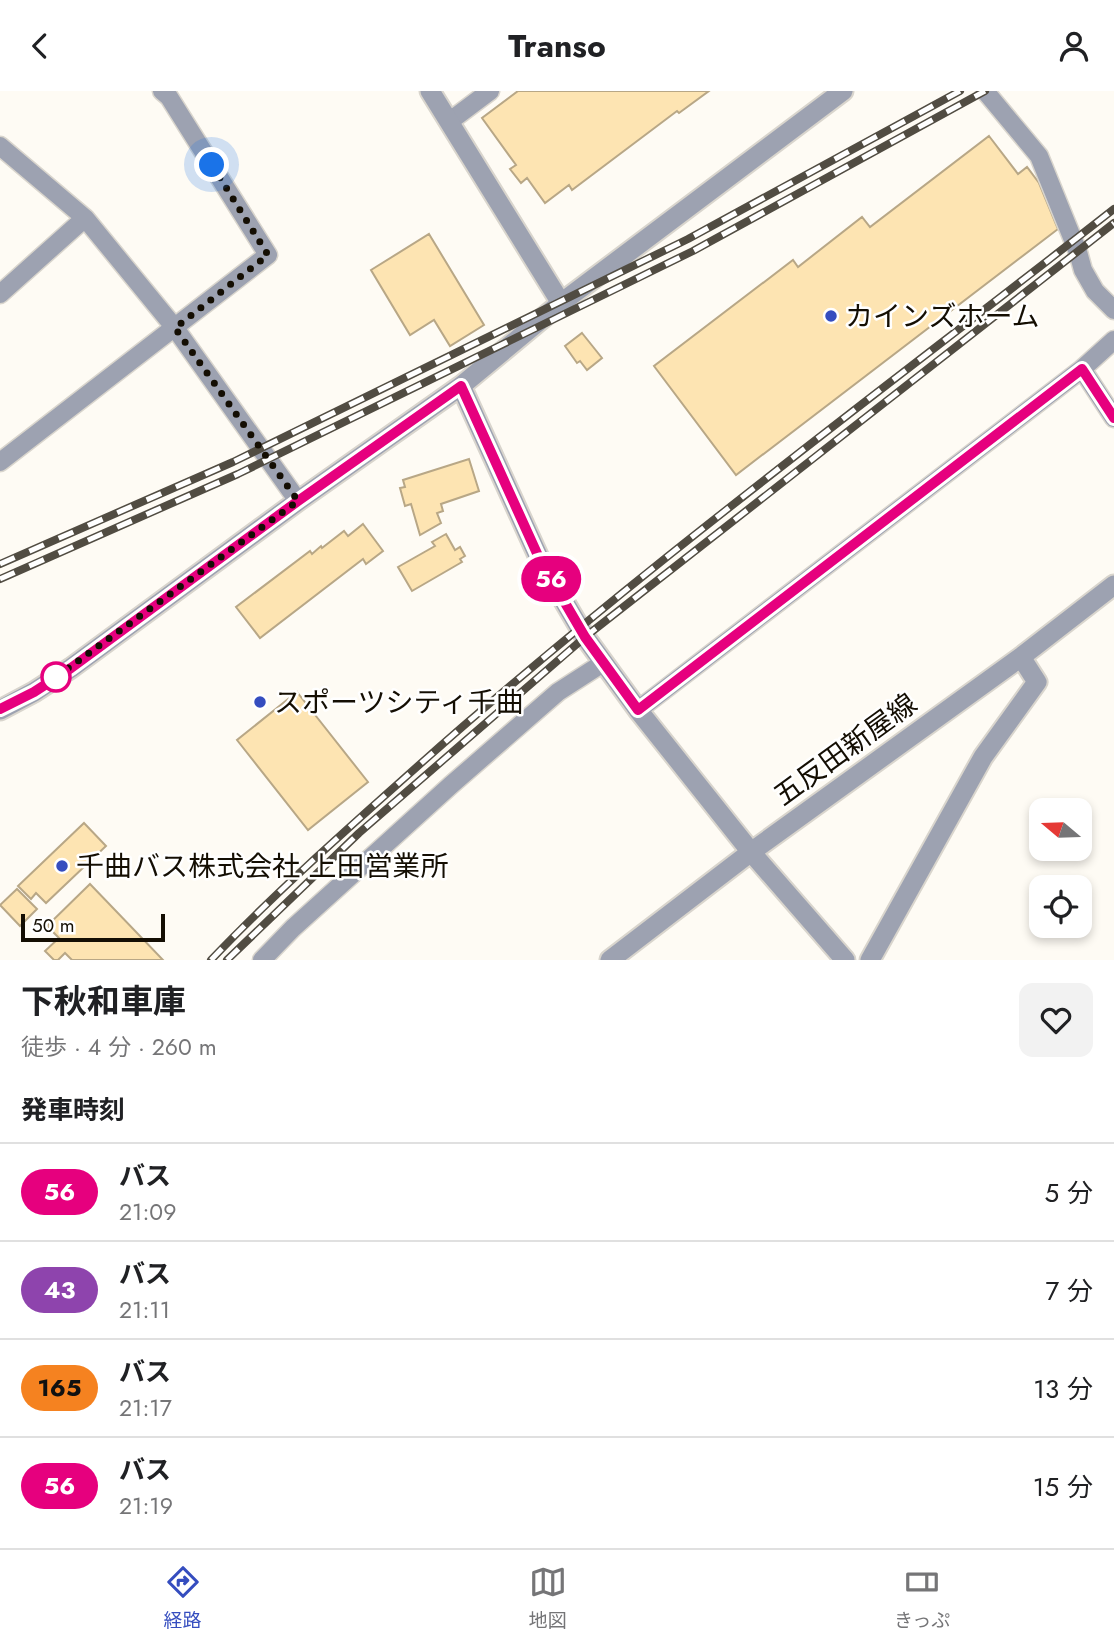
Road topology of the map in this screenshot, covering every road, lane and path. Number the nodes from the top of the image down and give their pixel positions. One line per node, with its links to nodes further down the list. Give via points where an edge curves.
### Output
1 (162, 91): 12 (street, via 268,255)
2 (430, 91): 6 (street)
3 (490, 91): 6 (street)
4 (843, 91): 10 (street)
5 (985, 91): 11 (street, via 1039,156 1083,270)
6 (450, 121): 10 (street)
7 (0, 146): 8 (street)
8 (85, 218): 9 (street); 12 (street)
9 (0, 294)
10 (561, 303): 15 (street)
11 (1114, 310)
12 (175, 328): 17 (street); 18 (street)
13 (1114, 340): 14 (street)
14 (1082, 369): 16 (street); 23 (street)
15 (461, 386): 18 (street); 21 (street, via 540,560)
16 (1114, 418)
17 (0, 463)
18 (298, 501): 22 (street, via 71,668)
19 (1114, 585): 20 (street, 五反田新屋線)
20 (1021, 657): 24 (street, 五反田新屋線); 28 (street, via 1037,682 983,757)
21 (603, 663): 23 (street); 25 (street, via 558,692 451,785)
22 (0, 709)
23 (638, 710): 24 (street)
24 (751, 852): 26 (street, 五反田新屋線); 27 (street)
25 (262, 960)
26 (610, 960)
27 (845, 960)
28 (870, 960)

